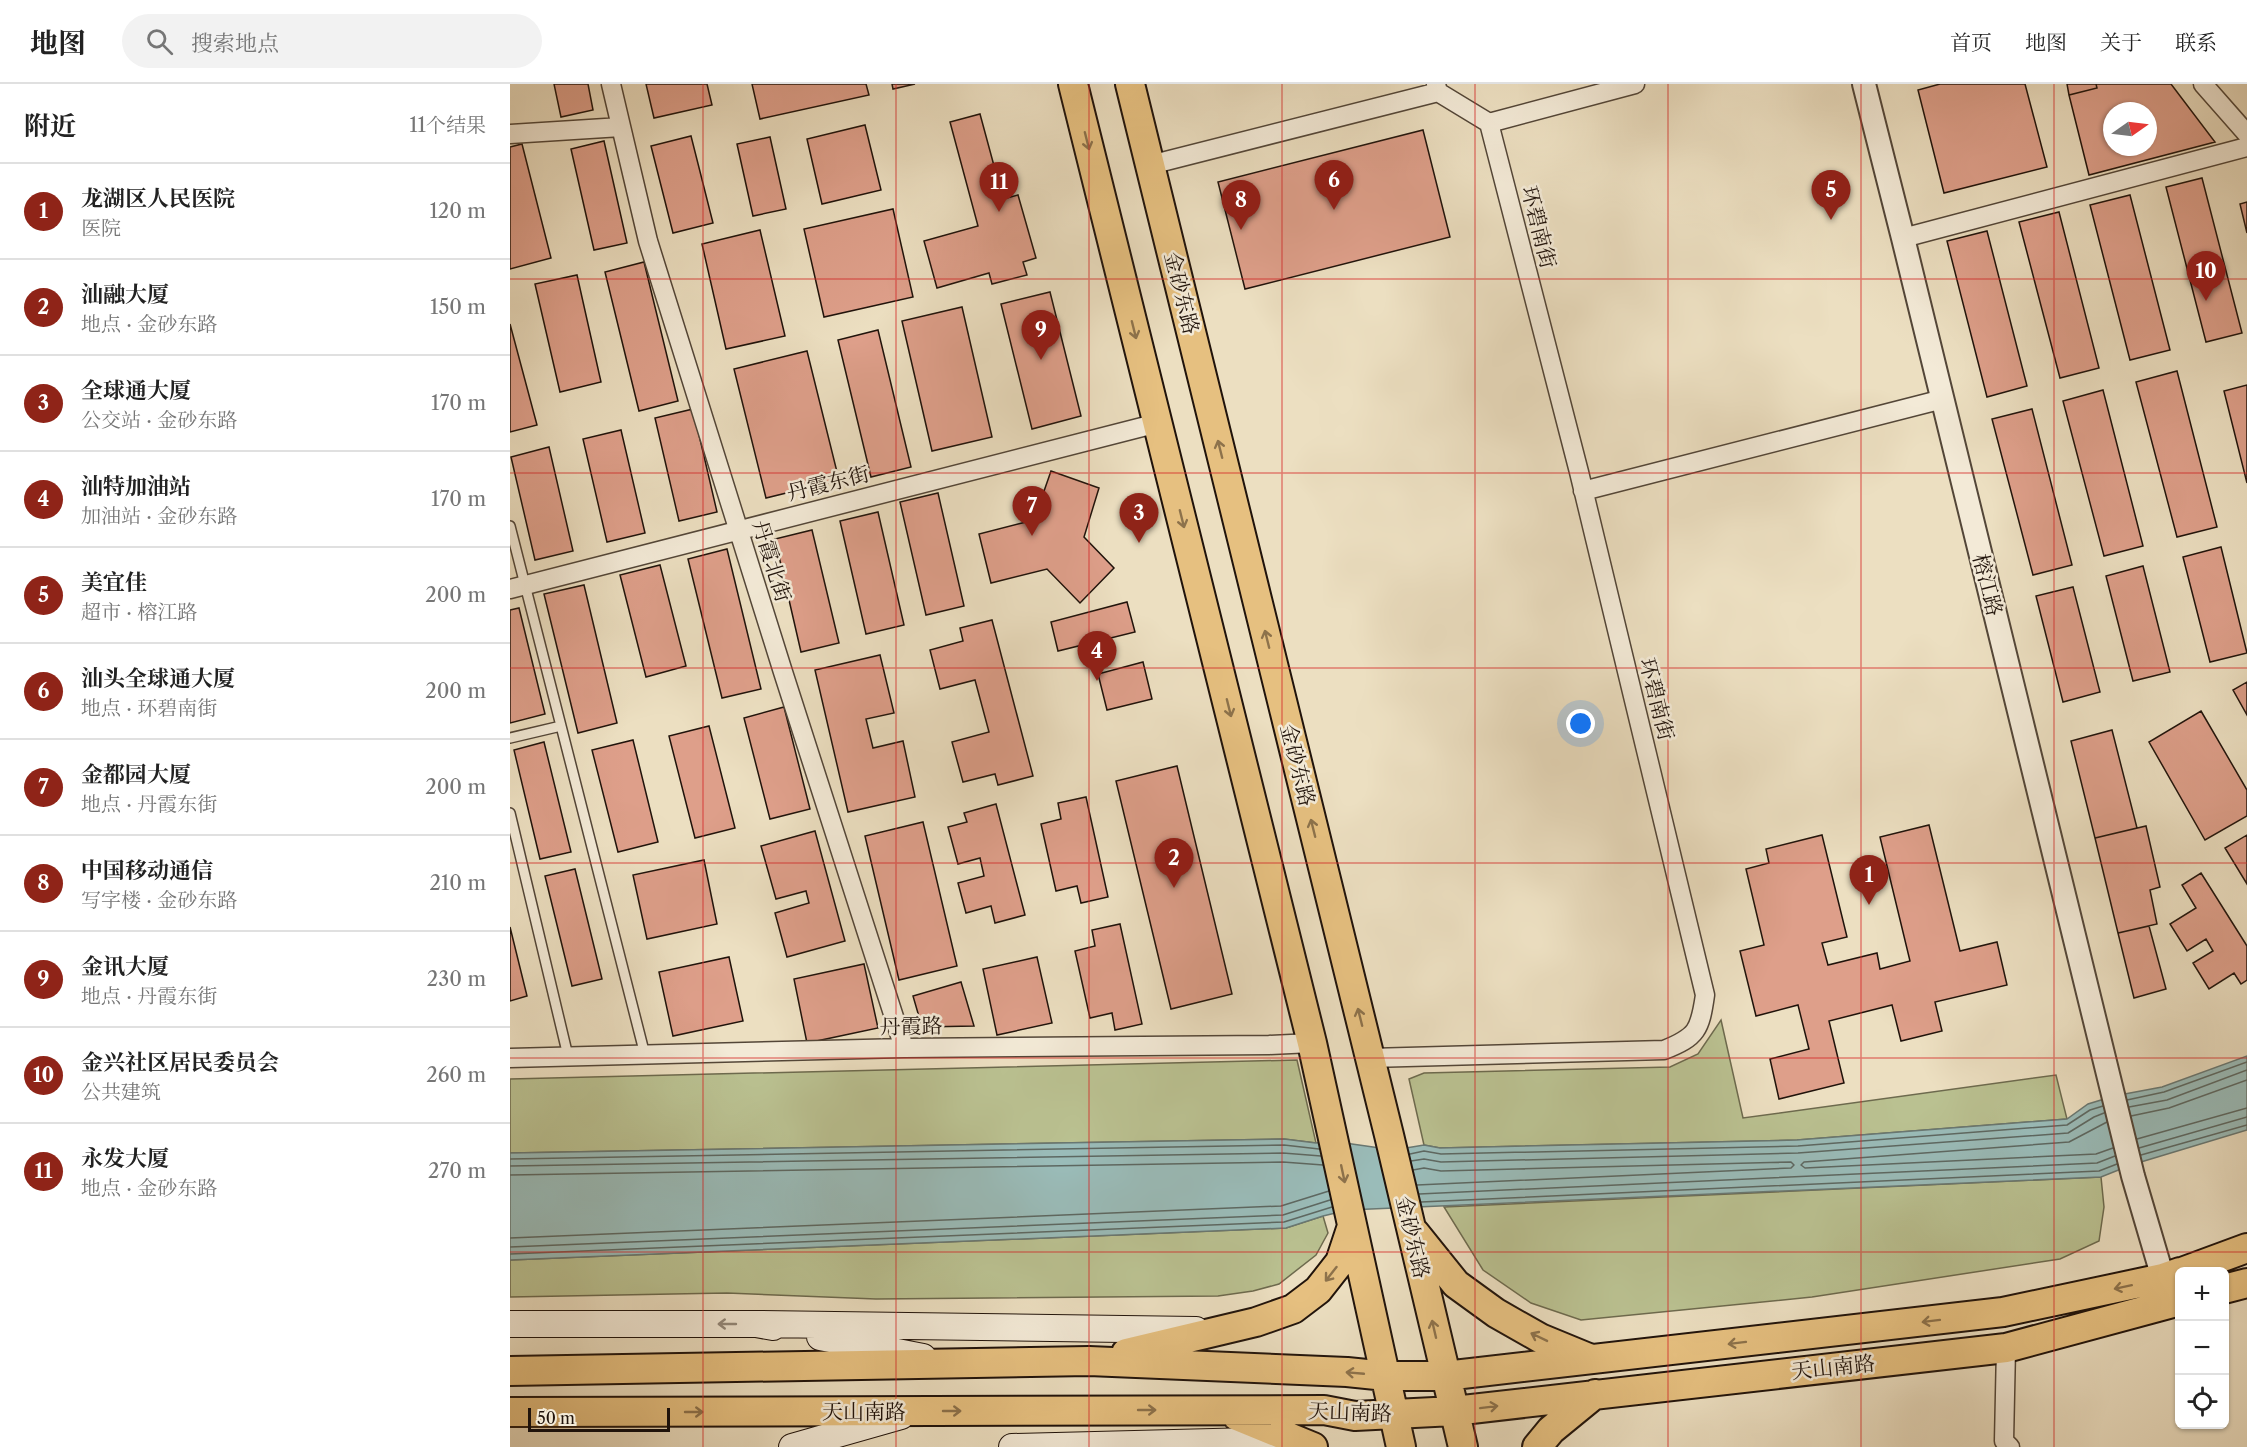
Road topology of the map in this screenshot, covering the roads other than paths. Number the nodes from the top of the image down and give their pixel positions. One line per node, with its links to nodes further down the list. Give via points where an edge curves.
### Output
1 (611, 84): 9 (street, 丹霞北街)
2 (1073, 84): 16 (main road, one-way to 16)
3 (1130, 84): 13 (main road, 金砂东路)
4 (1635, 84): 8 (street)
5 (1863, 84): 14 (street, 榕江路)
6 (2203, 84): 11 (street)
7 (1437, 88): 8 (street); 13 (street)
8 (1489, 123): 17 (street, 环碧南街)
9 (621, 127): 10 (street); 19 (street, 丹霞北街, via 648,241)
10 (510, 134)
11 (2247, 134)
12 (2247, 147): 14 (street)
13 (1150, 165): 29 (main road, 金砂东路, one-way to 13)
14 (1903, 238): 15 (street, 榕江路)
15 (1943, 399): 17 (street); 34 (street, 榕江路, via 2133,1176)
16 (1158, 423): 19 (street, 丹霞东街); 24 (main road, one-way to 24)
17 (1583, 491): 29 (street, 环碧南街, via 1705,995 1701,1022 1686,1041 1664,1050)
18 (510, 526): 20 (lane)
19 (738, 529): 20 (street, 丹霞东街); 25 (street, 丹霞北街)
20 (518, 587): 21 (lane)
21 (561, 726): 22 (lane); 26 (lane)
22 (510, 738)
23 (510, 813): 27 (lane)
24 (1312, 1042): 25 (street, 丹霞路); 30 (main road, one-way to 30)
25 (904, 1048): 26 (street, 丹霞路)
26 (645, 1055): 27 (street, 丹霞路)
27 (568, 1056): 28 (street, 丹霞路)
28 (510, 1058)
29 (1370, 1058): 31 (main road, 金砂东路)
30 (1353, 1221): 41 (main road, one-way to 41, via 1340,1262 1318,1290 1293,1309); 47 (main road)
31 (1410, 1223): 43 (main road, one-way to 31, via 1540,1338 1456,1284); 48 (main road, 金砂东路, one-way to 31)
32 (2247, 1248): 33 (main road, 天山南路)
33 (2206, 1267)
34 (2175, 1279)
35 (2175, 1281): 42 (main road, 天山南路)
36 (2175, 1281): 43 (main road, 天山南路, one-way to 43, via 2003,1312)
37 (2247, 1283): 38 (main road)
38 (2229, 1288)
39 (510, 1324): 40 (main road, 天山南路, one-way to 39)
40 (756, 1324): 41 (main road, 天山南路); 45 (main road, 天山南路)
41 (1220, 1331): 44 (main road)
42 (2006, 1348): 49 (main road, 天山南路); 61 (street, via 2004,1441)
43 (1593, 1360): 48 (main road, 天山南路)
44 (1089, 1361): 45 (main road, 天山南路); 47 (main road, 天山南路, one-way to 44)
45 (949, 1362): 46 (main road, 天山南路)
46 (510, 1371)
47 (1386, 1376): 48 (main road, 天山南路); 54 (main road)
48 (1445, 1376): 52 (main road, 金砂东路)
49 (1595, 1394): 52 (main road, 天山南路, one-way to 49); 60 (main road)
50 (1221, 1410): 51 (main road, 天山南路, one-way to 50); 54 (main road, 天山南路); 55 (main road)
51 (921, 1411): 53 (main road, 天山南路, one-way to 51); 56 (main road)
52 (1454, 1411): 54 (main road, 天山南路); 59 (main road, 金砂东路)
53 (510, 1412)
54 (1394, 1414): 58 (main road)
55 (1304, 1443): 57 (main road)
56 (792, 1447)
57 (1011, 1447)
58 (1401, 1447)
59 (1463, 1447)
60 (1537, 1447)
61 (2010, 1447)

